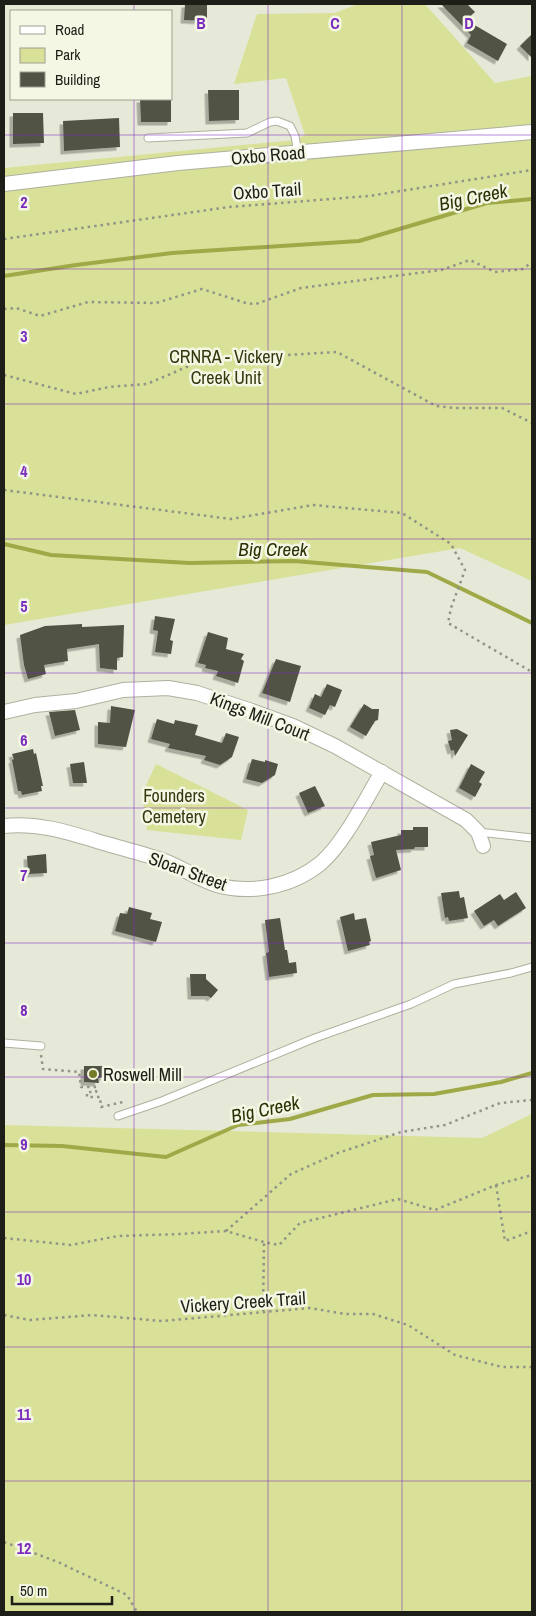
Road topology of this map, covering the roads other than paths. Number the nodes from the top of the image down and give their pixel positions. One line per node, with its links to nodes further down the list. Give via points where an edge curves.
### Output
1 (532, 132): 3 (street, Oxbo Road)
2 (148, 138): 3 (lane, via 247,133 277,120 290,126)
3 (298, 153): 4 (street, Oxbo Road, via 178,163)
4 (4, 184)
5 (4, 712): 6 (street, Kings Mill Court, via 123,690 168,688 197,693 293,726)
6 (382, 772): 7 (street, Sloan Street, via 337,846 321,863 274,887 246,890 217,885 162,860 57,829); 8 (street, Kings Mill Court, via 466,820)
7 (4, 826)
8 (478, 832): 9 (lane); 10 (street)
9 (532, 838)
10 (483, 846)
11 (532, 967): 14 (lane, via 454,984 411,1004 315,1038)
12 (4, 1043): 13 (lane)
13 (41, 1046)
14 (122, 1115)

